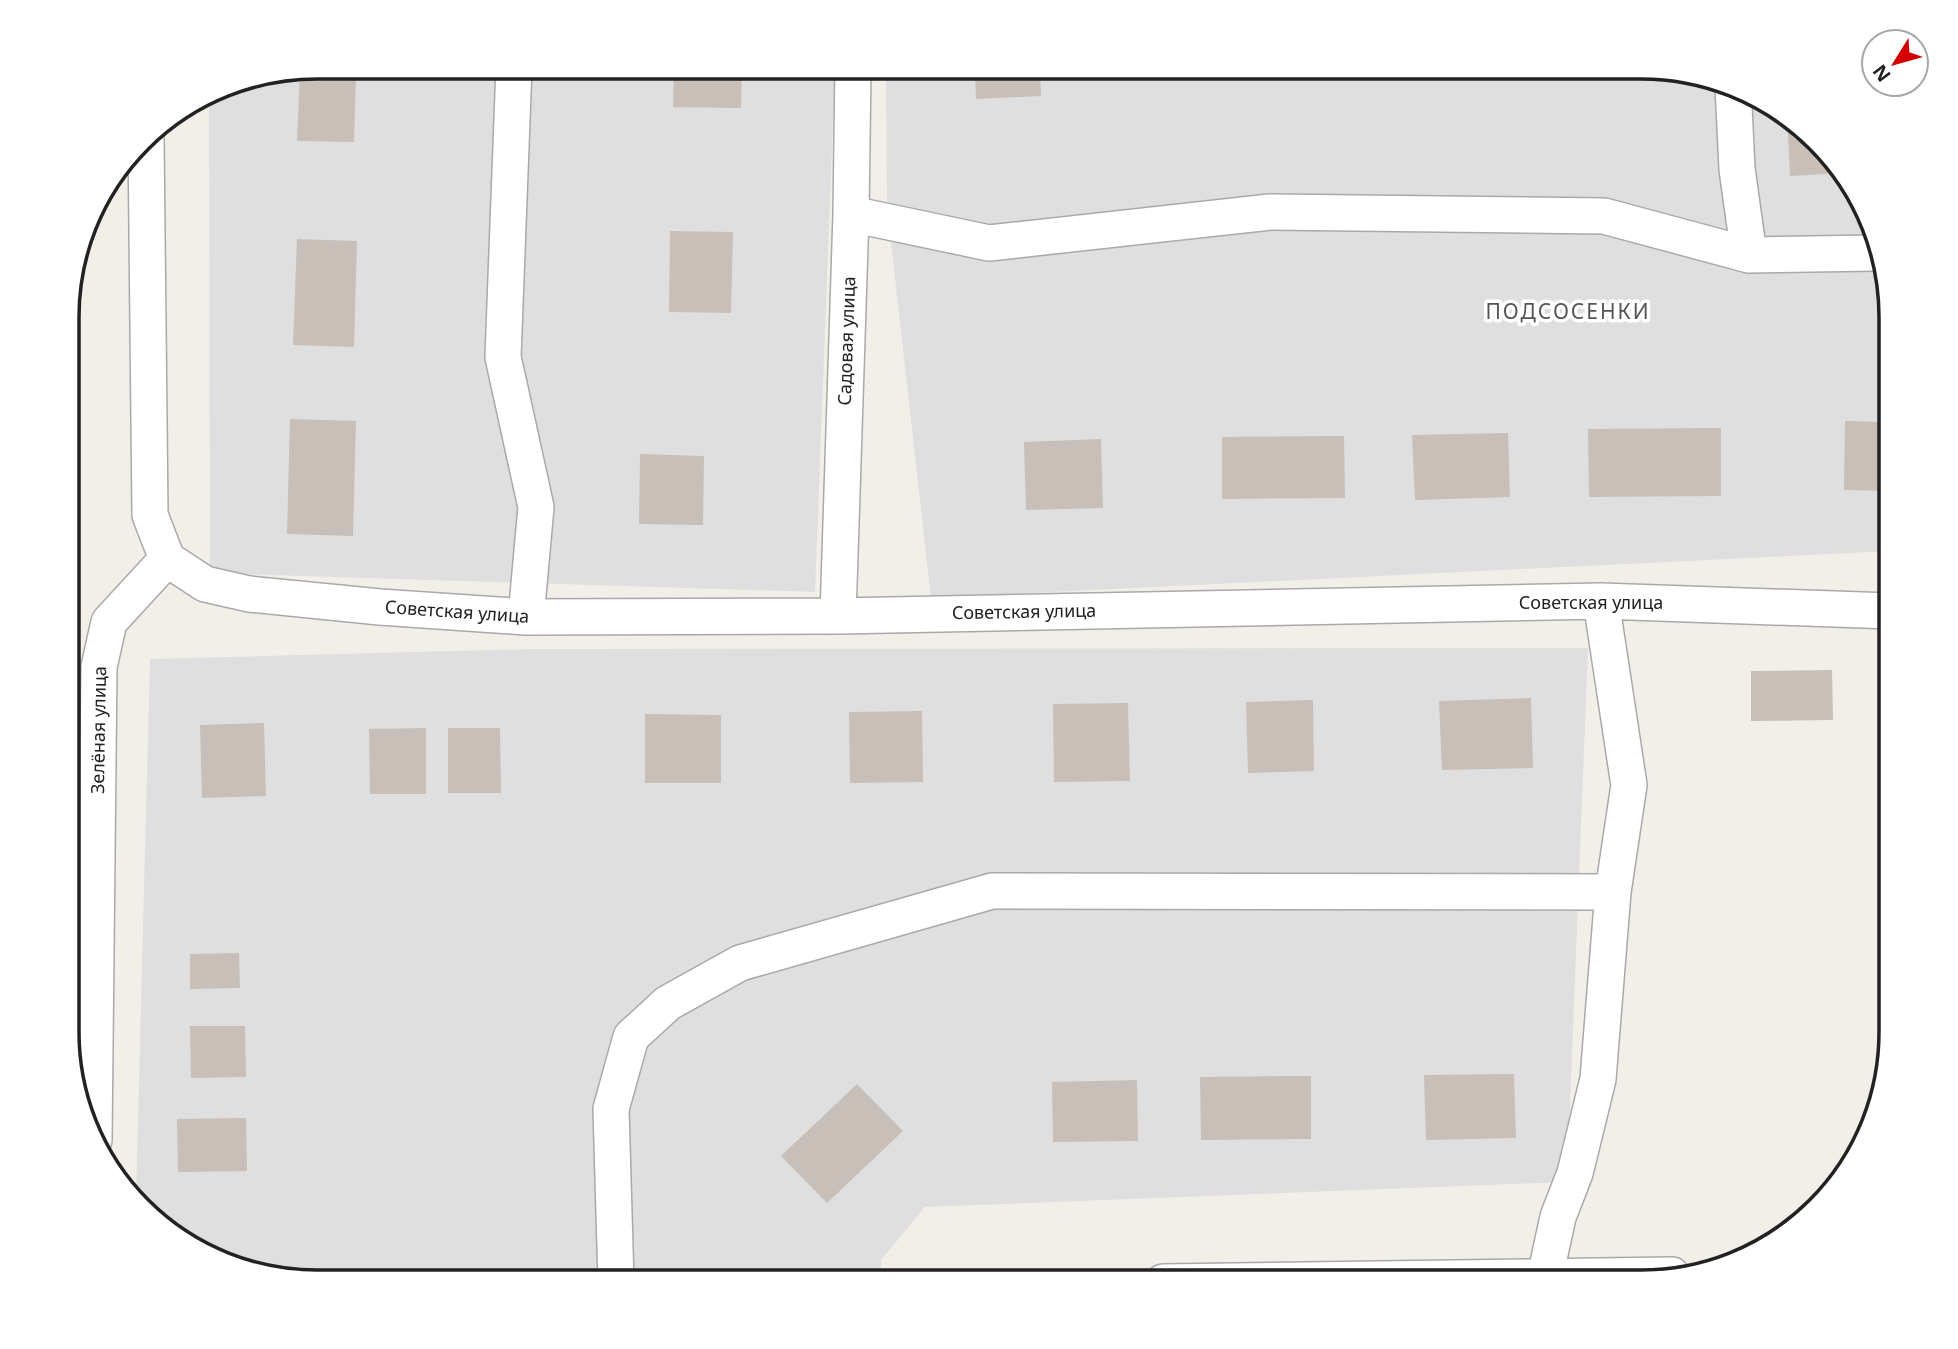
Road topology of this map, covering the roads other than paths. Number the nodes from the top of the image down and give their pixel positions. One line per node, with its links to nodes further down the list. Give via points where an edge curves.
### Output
1 (514, 79): 12 (street, via 503,357 536,507)
2 (853, 79): 5 (street, Садовая улица)
3 (1734, 98): 7 (street, via 1737,169)
4 (146, 152): 8 (street, via 150,515)
5 (851, 215): 7 (street, via 989,243 1270,212 1604,216); 11 (street, Садовая улица)
6 (1870, 253): 7 (street)
7 (1749, 255)
8 (167, 559): 12 (street, Советская улица, via 205,584 249,594); 14 (street, Зелёная улица, via 109,622 99,667)
9 (1601, 601): 10 (street, Советская улица); 11 (street, Советская улица); 13 (street, via 1629,785)
10 (1879, 611)
11 (838, 615): 12 (street, Советская улица)
12 (526, 617)
13 (1613, 891): 15 (street, via 992,891 740,963 668,1003 631,1037 611,1109); 16 (street, via 1598,1079)
14 (94, 1115)
15 (616, 1270)
16 (1547, 1270)

